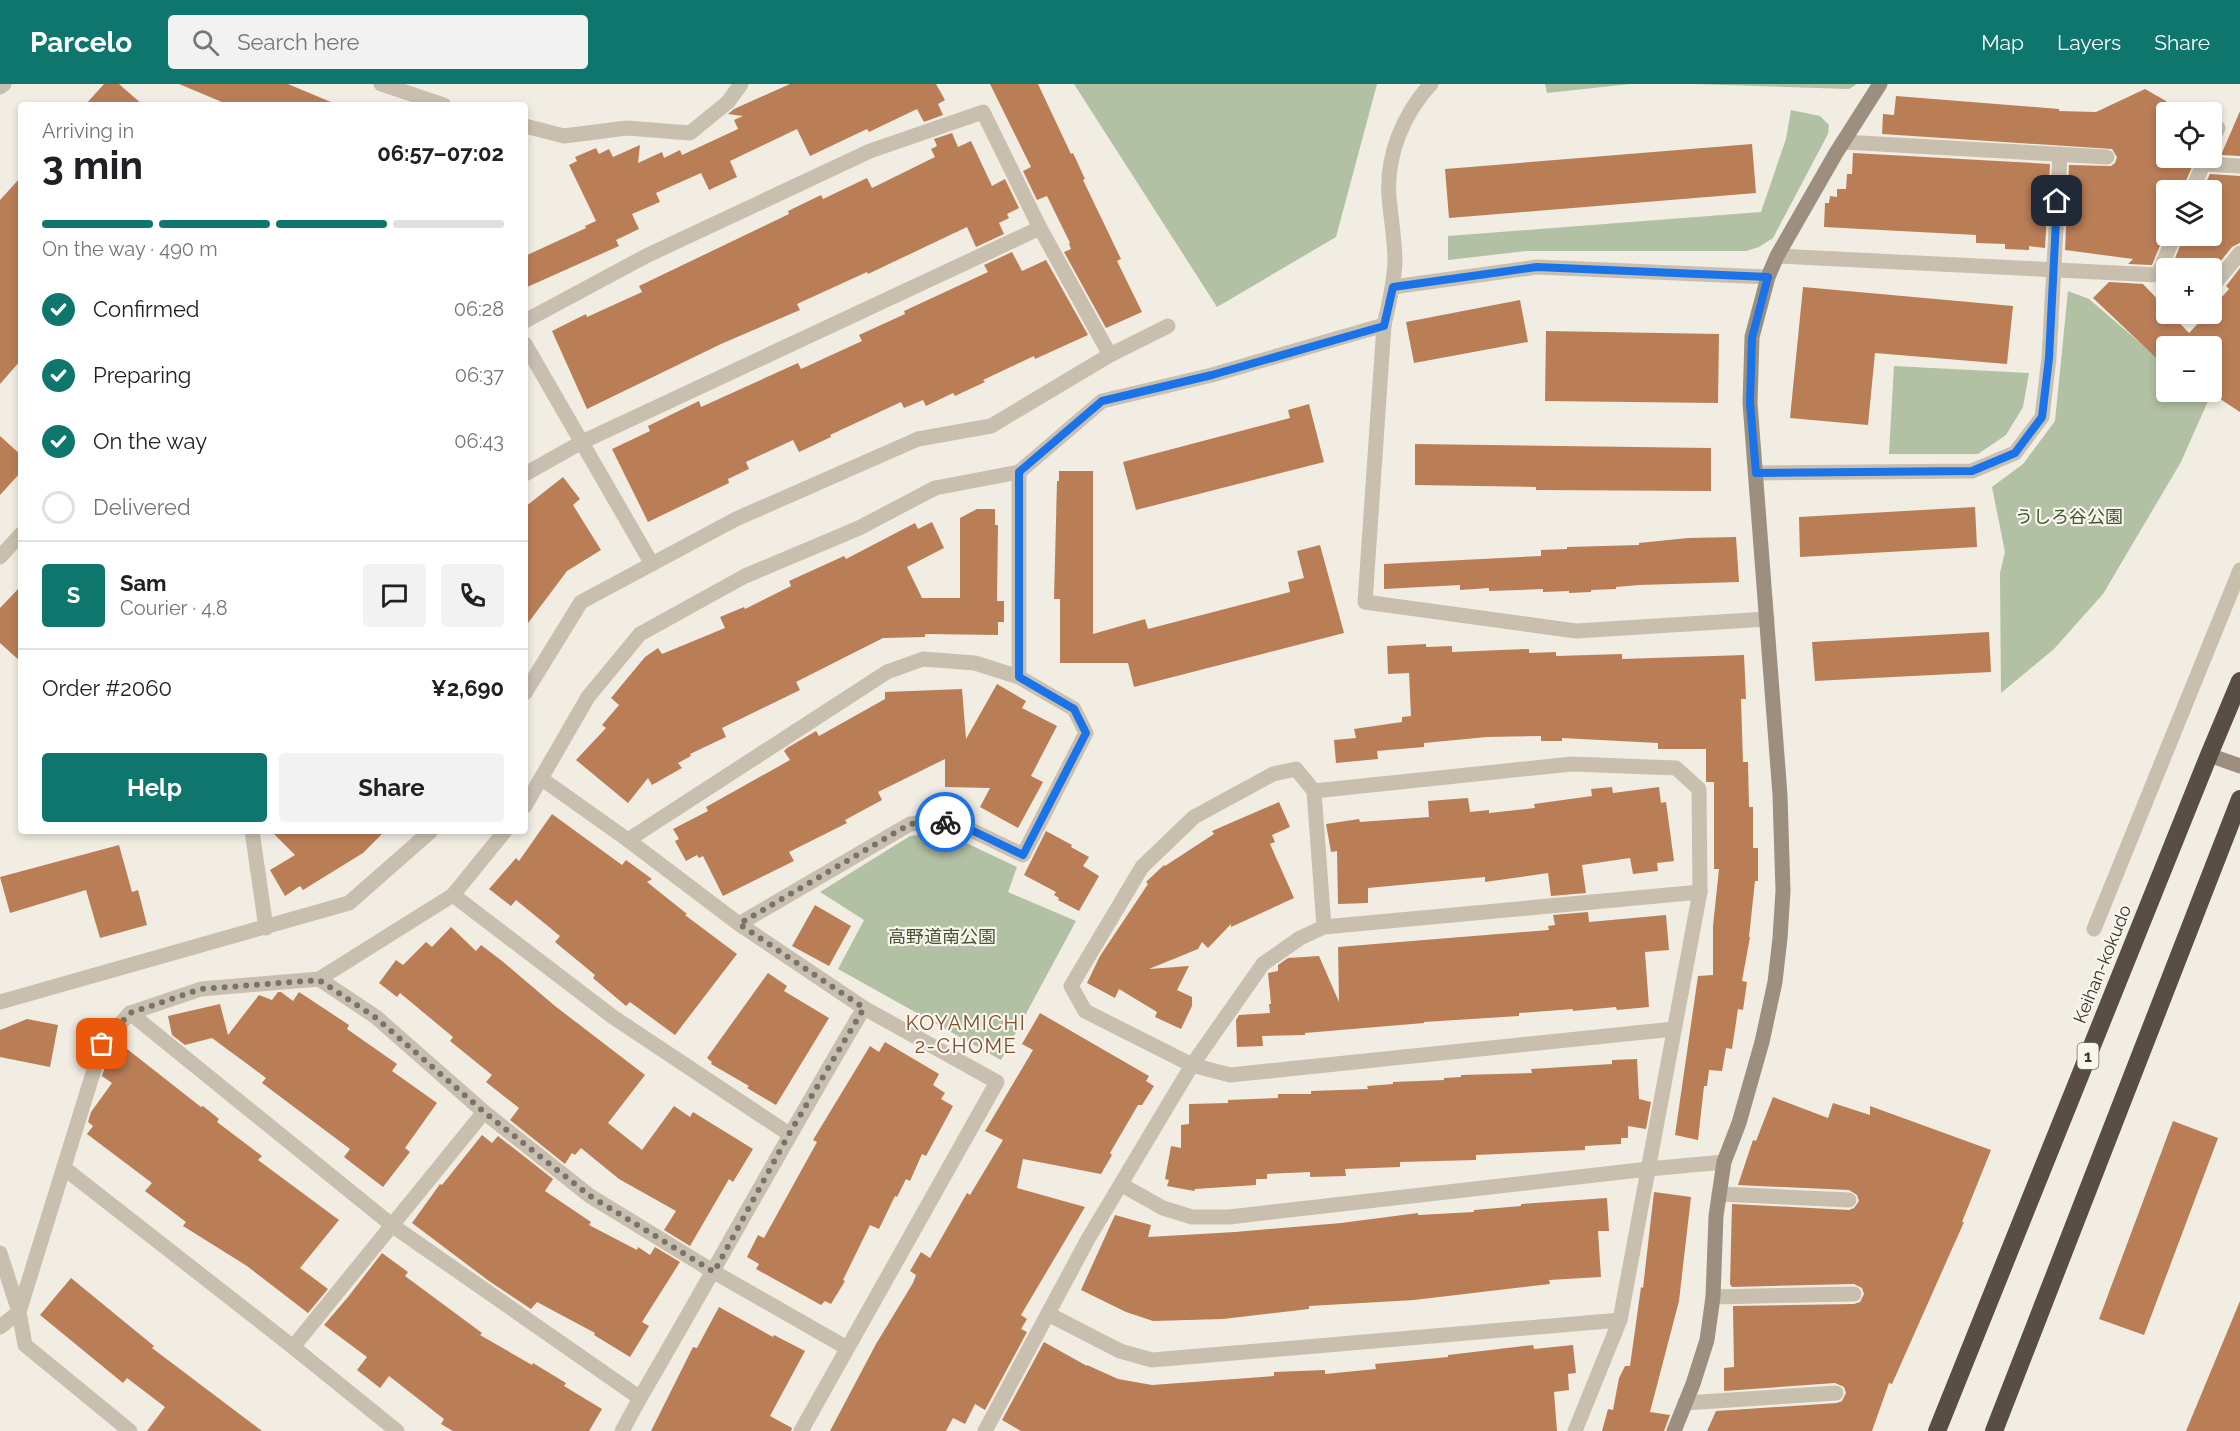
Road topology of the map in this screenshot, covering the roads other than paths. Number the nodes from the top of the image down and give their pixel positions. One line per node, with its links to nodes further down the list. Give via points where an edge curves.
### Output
1 (381, 84): 5 (street)
2 (741, 84): 6 (street, via 728,102 690,133 627,128 564,136)
3 (1431, 84): 19 (street, via 1416,99 1394,145 1389,194 1395,261)
4 (1880, 84): 7 (street)
5 (435, 102)
6 (528, 127)
7 (1843, 142): 8 (street); 14 (street)
8 (2060, 154): 9 (street); 15 (street)
9 (2107, 157)
10 (2222, 164): 11 (street)
11 (2240, 166)
12 (1040, 228): 20 (street, via 983,112 870,151 648,255); 24 (street); 25 (street)
13 (2240, 253): 16 (street)
14 (1777, 256): 15 (street); 17 (street)
15 (2053, 270): 18 (street); 28 (street, via 2042,417 2015,453 1972,471)
16 (2222, 275)
17 (1768, 277): 19 (street, via 1537,267); 28 (street, via 1752,338 1750,403)
18 (2156, 279)
19 (1393, 287): 22 (street)
20 (528, 319)
21 (1168, 326): 24 (street)
22 (1384, 326): 27 (street, via 1212,375 1102,401); 33 (street, via 1365,602 1576,631)
23 (528, 349): 25 (street)
24 (1110, 355): 31 (street, via 992,426 918,440 736,519)
25 (582, 442): 26 (street); 31 (street)
26 (528, 472)
27 (1019, 472): 34 (street); 39 (street, via 935,488 859,528 745,576 640,634 588,697)
28 (1756, 473): 33 (street)
29 (18, 537): 30 (street)
30 (0, 557)
31 (652, 564): 36 (street, via 581,602)
32 (2240, 570): 52 (street)
33 (1767, 619): 61 (street, via 1780,795 1780,938 1762,1042)
34 (1019, 677): 46 (street, via 975,663 923,659 887,672); 49 (street, via 1074,709 1086,733 1023,855 963,826 939,821 910,824)
35 (2240, 681): 37 (highway, Keihan-kokudo / 1)
36 (528, 688)
37 (2209, 755): 38 (street); 88 (highway, Keihan-kokudo / 1)
38 (2240, 766)
39 (542, 779): 42 (street); 46 (street)
40 (1314, 791): 47 (street, via 1572,764 1676,768 1699,789); 50 (street); 58 (street, via 1296,769 1285,771 1194,817 1142,867 1071,986 1085,1011)
41 (2240, 799): 89 (highway)
42 (528, 801)
43 (252, 834): 51 (street)
44 (428, 834): 51 (street, via 349,903)
45 (504, 834): 48 (street)
46 (628, 840): 49 (street)
47 (1700, 892): 50 (street); 57 (street)
48 (453, 895): 53 (street); 60 (street, via 613,1017)
49 (739, 924): 55 (street)
50 (1324, 927): 58 (street, via 1300,938 1263,964)
51 (266, 928): 54 (street)
52 (2094, 929)
53 (319, 980): 56 (street, via 201,989); 59 (street, via 375,1017)
54 (0, 1002)
55 (864, 1008): 60 (street); 77 (street, via 997,1082)
56 (130, 1013): 62 (street, via 102,1044); 67 (street)
57 (1674, 1029): 58 (street, via 1230,1075); 63 (street)
58 (1192, 1065): 64 (street)
59 (484, 1112): 67 (street); 69 (street, via 590,1196)
60 (789, 1134): 69 (street)
61 (1724, 1162): 63 (street); 65 (street)
62 (64, 1168): 72 (street); 76 (street)
63 (1648, 1168): 64 (street, via 1229,1217 1192,1217 1163,1208); 74 (street)
64 (1122, 1185): 73 (street)
65 (1719, 1194): 66 (street); 71 (street)
66 (1849, 1200)
67 (393, 1226): 76 (street); 79 (street)
68 (0, 1253): 72 (street)
69 (714, 1272): 77 (street); 79 (street)
70 (1854, 1294): 71 (street)
71 (1713, 1298): 80 (street, via 1707,1340)
72 (19, 1312): 75 (street); 81 (street, via 25,1345)
73 (1048, 1314): 74 (street, via 1120,1351 1152,1360); 85 (street)
74 (1620, 1320): 86 (street)
75 (0, 1327)
76 (293, 1347): 82 (street)
77 (848, 1348): 84 (street)
78 (1836, 1393): 80 (street)
79 (640, 1398): 83 (street)
80 (1685, 1403): 87 (street)
81 (129, 1431)
82 (397, 1431)
83 (622, 1431)
84 (801, 1431)
85 (985, 1431)
86 (1575, 1431)
87 (1674, 1431)
88 (1937, 1431)
89 (1994, 1431)

